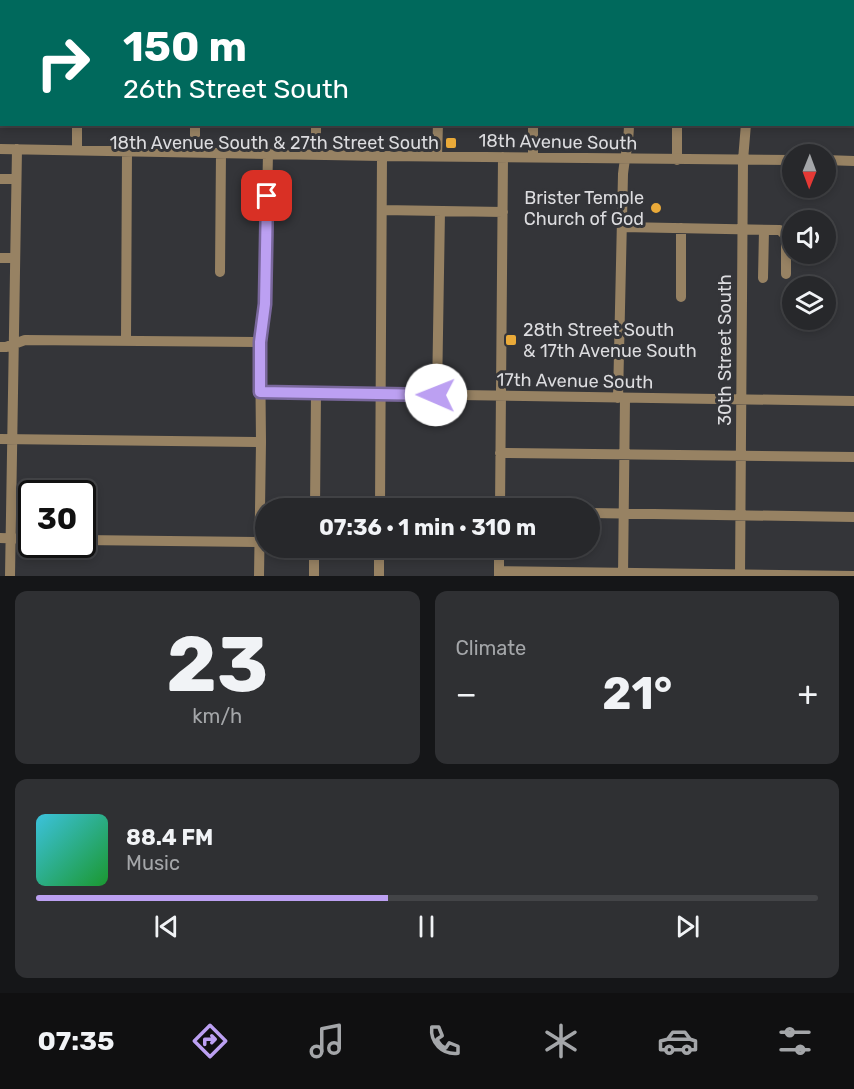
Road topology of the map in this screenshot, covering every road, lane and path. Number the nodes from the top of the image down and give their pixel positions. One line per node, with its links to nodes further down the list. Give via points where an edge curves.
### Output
1 (77, 126): 11 (street)
2 (195, 126): 13 (street)
3 (316, 126): 16 (street)
4 (438, 126): 18 (street)
5 (533, 126): 20 (street)
6 (629, 126): 21 (street, via 629,148)
7 (677, 126): 22 (street)
8 (746, 126): 23 (street, 30th Street South)
9 (0, 149): 10 (street, 18th Avenue South)
10 (16, 149): 11 (street, 18th Avenue South); 28 (street)
11 (77, 150): 12 (street, 18th Avenue South)
12 (127, 151): 13 (street, 18th Avenue South); 42 (street)
13 (195, 152): 14 (street, 18th Avenue South)
14 (221, 152): 15 (street, 18th Avenue South); 38 (street)
15 (268, 153): 16 (street, 18th Avenue South); 43 (street, via 265,304)
16 (316, 154): 17 (street, 18th Avenue South)
17 (382, 156): 18 (street, 18th Avenue South); 29 (street)
18 (437, 156): 19 (street, 18th Avenue South)
19 (503, 157): 20 (street, 18th Avenue South); 31 (street)
20 (533, 158): 21 (street, 18th Avenue South)
21 (624, 159): 22 (street, 18th Avenue South); 32 (street)
22 (677, 160): 23 (street, 18th Avenue South)
23 (743, 160): 24 (street, 18th Avenue South); 34 (street, 30th Street South)
24 (782, 160)
25 (836, 160): 26 (street)
26 (854, 161)
27 (0, 179): 28 (street)
28 (16, 179): 37 (street)
29 (382, 210): 30 (street); 48 (street)
30 (440, 211): 31 (street); 49 (street)
31 (502, 212): 50 (street)
32 (621, 227): 33 (street); 51 (street)
33 (681, 228): 34 (street); 41 (street)
34 (742, 228): 35 (street); 52 (street, 30th Street South)
35 (764, 230): 39 (street, via 780,230 786,236); 40 (street)
36 (0, 258): 37 (street)
37 (15, 258): 44 (street)
38 (220, 272)
39 (786, 274)
40 (763, 279)
41 (681, 297)
42 (126, 341): 43 (street); 44 (street, via 25,340)
43 (260, 342): 46 (street)
44 (14, 344): 45 (street); 55 (street)
45 (0, 347)
46 (260, 392): 47 (street, 17th Avenue South); 56 (street)
47 (316, 393): 48 (street, 17th Avenue South); 62 (street)
48 (380, 394): 49 (street, 17th Avenue South); 63 (street)
49 (436, 395): 50 (street, 17th Avenue South)
50 (501, 396): 51 (street, 17th Avenue South); 57 (street)
51 (622, 398): 52 (street, 17th Avenue South); 58 (street)
52 (741, 400): 53 (street, 17th Avenue South); 59 (street, 30th Street South)
53 (854, 401)
54 (0, 439): 55 (street)
55 (12, 439): 56 (street); 69 (street)
56 (261, 442): 61 (street)
57 (500, 453): 58 (street); 64 (street)
58 (624, 454): 59 (street); 66 (street)
59 (740, 455): 60 (street); 67 (street, 30th Street South)
60 (854, 457)
61 (260, 498)
62 (315, 498)
63 (380, 498)
64 (500, 498)
65 (600, 513): 66 (street)
66 (624, 514): 67 (street); 77 (street)
67 (740, 515): 68 (street); 78 (street, 30th Street South)
68 (854, 517)
69 (5, 538): 79 (street)
70 (96, 540): 71 (street)
71 (255, 542)
72 (260, 558): 80 (street)
73 (314, 558): 81 (street)
74 (379, 558): 82 (street)
75 (499, 558): 76 (street)
76 (499, 574): 77 (street)
77 (623, 574): 78 (street)
78 (740, 574): 83 (street)
79 (10, 576)
80 (259, 576)
81 (314, 576)
82 (379, 576)
83 (854, 576)

